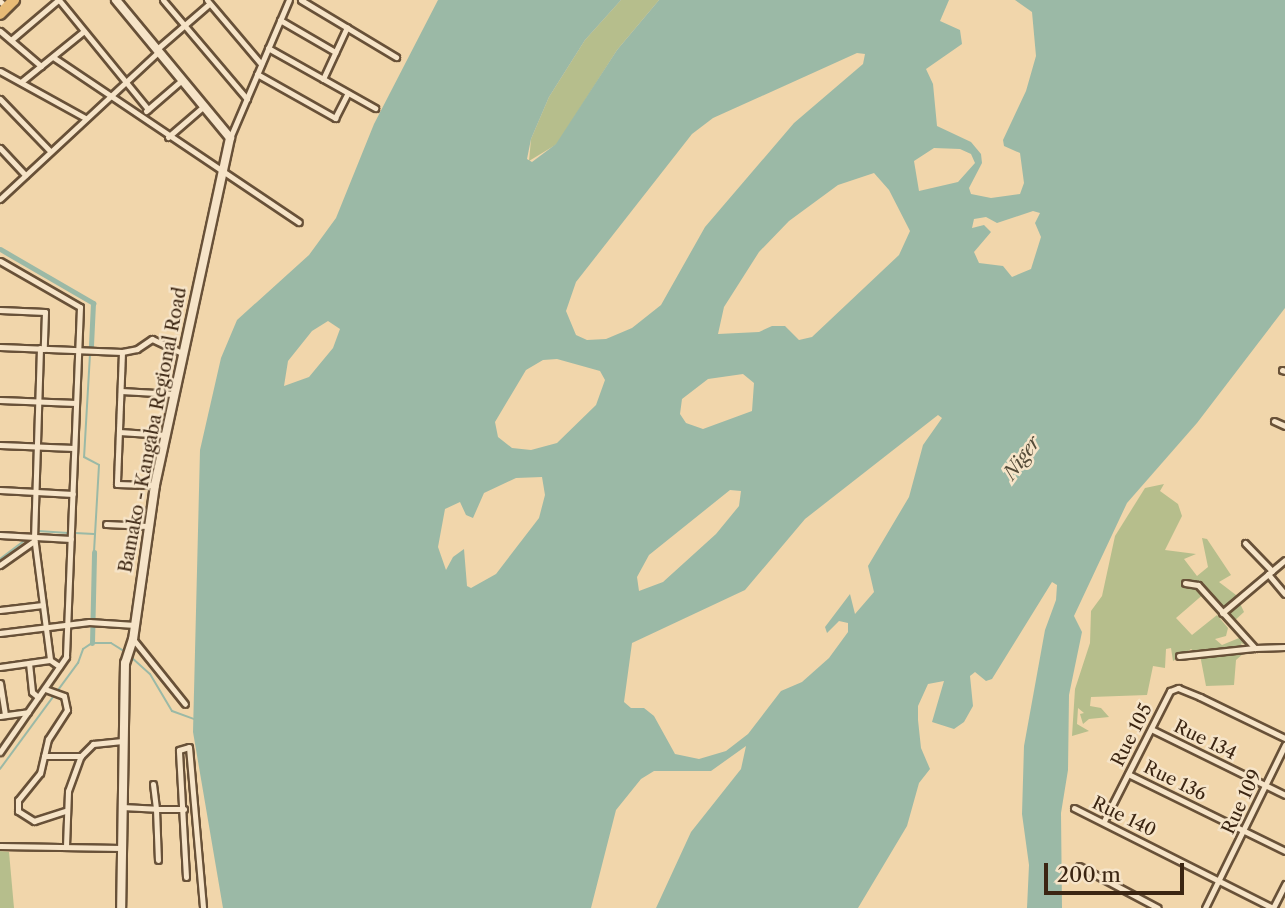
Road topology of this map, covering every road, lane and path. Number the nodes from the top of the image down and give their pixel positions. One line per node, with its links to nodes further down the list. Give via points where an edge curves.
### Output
1 (14, 0): 8 (highway)
2 (58, 0): 13 (street); 14 (street)
3 (116, 0): 16 (street)
4 (163, 0): 10 (street)
5 (289, 0): 9 (street)
6 (301, 0): 11 (street)
7 (208, 2): 10 (street); 20 (street)
8 (0, 14)
9 (280, 20): 15 (street); 17 (street)
10 (184, 25): 16 (street); 31 (street)
11 (347, 27): 17 (street); 19 (street)
12 (0, 31): 14 (street)
13 (84, 31): 18 (street); 25 (street)
14 (11, 40): 21 (street)
15 (268, 48): 20 (street); 24 (street)
16 (158, 50): 25 (street); 26 (street)
17 (335, 52): 24 (street)
18 (53, 57): 21 (street); 29 (street)
19 (396, 57)
20 (261, 64): 23 (street)
21 (41, 66): 27 (street)
22 (0, 71): 27 (street)
23 (257, 74): 28 (street, via 335,118); 31 (street)
24 (323, 79): 28 (street)
25 (124, 80): 29 (street); 34 (street)
26 (182, 80): 32 (street); 34 (street)
27 (21, 82): 36 (street)
28 (348, 93): 33 (street)
29 (109, 94): 35 (street); 36 (street)
30 (0, 99): 40 (street)
31 (247, 99): 38 (street)
32 (204, 106): 37 (street); 38 (street)
33 (375, 108)
34 (148, 109): 35 (street)
35 (140, 115): 37 (street)
36 (85, 118): 40 (street)
37 (168, 137): 42 (street)
38 (230, 138): 42 (street, Bamako - Kangaba Regional Road)
39 (0, 148): 41 (street)
40 (50, 151): 43 (street)
41 (3, 156): 43 (street)
42 (221, 171): 45 (street); 52 (street, Bamako - Kangaba Regional Road)
43 (25, 175): 44 (street)
44 (0, 199)
45 (299, 222)
46 (0, 261): 50 (street, via 79,307)
47 (0, 310): 49 (street, via 45,312)
48 (0, 347): 49 (street)
49 (42, 349): 50 (street); 56 (street)
50 (78, 350): 51 (street); 57 (street)
51 (122, 352): 52 (street, via 152,339); 53 (street)
52 (182, 353): 54 (street, Bamako - Kangaba Regional Road)
53 (121, 391): 54 (street); 60 (street)
54 (174, 394): 61 (street, Bamako - Kangaba Regional Road)
55 (0, 400): 56 (street)
56 (38, 402): 57 (street); 63 (street)
57 (76, 403): 64 (street)
58 (1274, 421): 59 (street)
59 (1285, 426)
60 (119, 432): 61 (street); 65 (street, via 117,484)
61 (166, 435): 65 (street, Bamako - Kangaba Regional Road)
62 (0, 445): 63 (street)
63 (37, 447): 64 (street); 67 (street)
64 (74, 448): 68 (street)
65 (155, 485): 70 (street, Bamako - Kangaba Regional Road)
66 (0, 490): 67 (street)
67 (35, 492): 68 (street); 72 (street)
68 (73, 494): 73 (street)
69 (106, 524): 70 (street)
70 (147, 526): 84 (street, Bamako - Kangaba Regional Road)
71 (0, 535): 72 (street)
72 (34, 538): 73 (street); 76 (street); 80 (street)
73 (71, 539): 83 (street)
74 (1245, 543): 77 (street)
75 (1285, 560): 77 (street)
76 (0, 565)
77 (1270, 573): 79 (street); 82 (street)
78 (1185, 583): 82 (street, via 1198,585)
79 (1285, 594)
80 (43, 605): 81 (street); 85 (street)
81 (0, 611)
82 (1222, 613): 89 (street)
83 (68, 625): 84 (street); 85 (street); 93 (street, via 66,657)
84 (135, 625): 87 (street, Bamako - Kangaba Regional Road)
85 (46, 628): 86 (street); 91 (street)
86 (0, 634)
87 (132, 643): 98 (street); 103 (street, Bamako - Kangaba Regional Road, via 126,661)
88 (1285, 647): 89 (street)
89 (1255, 648): 90 (street)
90 (1179, 656)
91 (50, 660): 92 (street); 93 (street)
92 (29, 663): 94 (street); 97 (street, via 32,692)
93 (59, 666): 96 (street)
94 (0, 667)
95 (0, 683): 100 (street)
96 (45, 689): 97 (street); 106 (street, via 62,694 67,710 48,739)
97 (38, 697): 99 (street)
98 (185, 704)
99 (28, 712): 100 (street); 105 (street)
100 (2, 716)
101 (1150, 729): 102 (street, Rue 105, via 1170,691 1178,688); 108 (street, Rue 105); 110 (street, Rue 134)
102 (1285, 738)
103 (120, 741): 107 (street, via 93,744); 112 (street, Bamako - Kangaba Regional Road)
104 (1285, 745): 110 (street, Rue 109)
105 (0, 752)
106 (44, 756): 107 (street); 116 (street, via 40,773 18,800 18,811 34,821)
107 (81, 756): 116 (street)
108 (1128, 774): 117 (street, Rue 105); 118 (street, Rue 136)
109 (153, 784): 114 (street)
110 (1266, 785): 111 (street, Rue 134); 118 (street, Rue 109)
111 (1285, 795)
112 (120, 807): 114 (street); 121 (street, Bamako - Kangaba Regional Road)
113 (1074, 808): 117 (street, Rue 140)
114 (156, 809): 115 (street); 123 (street)
115 (184, 809): 125 (street); 129 (street, via 179,750 191,747)
116 (65, 811): 120 (street)
117 (1104, 821): 126 (street, Rue 140)
118 (1245, 831): 122 (street, Rue 136); 126 (street, Rue 109)
119 (0, 846): 120 (street)
120 (66, 846): 121 (street)
121 (121, 848): 128 (street, Bamako - Kangaba Regional Road)
122 (1285, 851)
123 (158, 859)
124 (1079, 866): 130 (street)
125 (186, 877)
126 (1220, 881): 131 (street, Rue 109); 132 (street, Rue 140)
127 (1285, 884): 132 (street)
128 (121, 908)
129 (203, 908)
130 (1158, 908)
131 (1205, 908)
132 (1273, 908)

